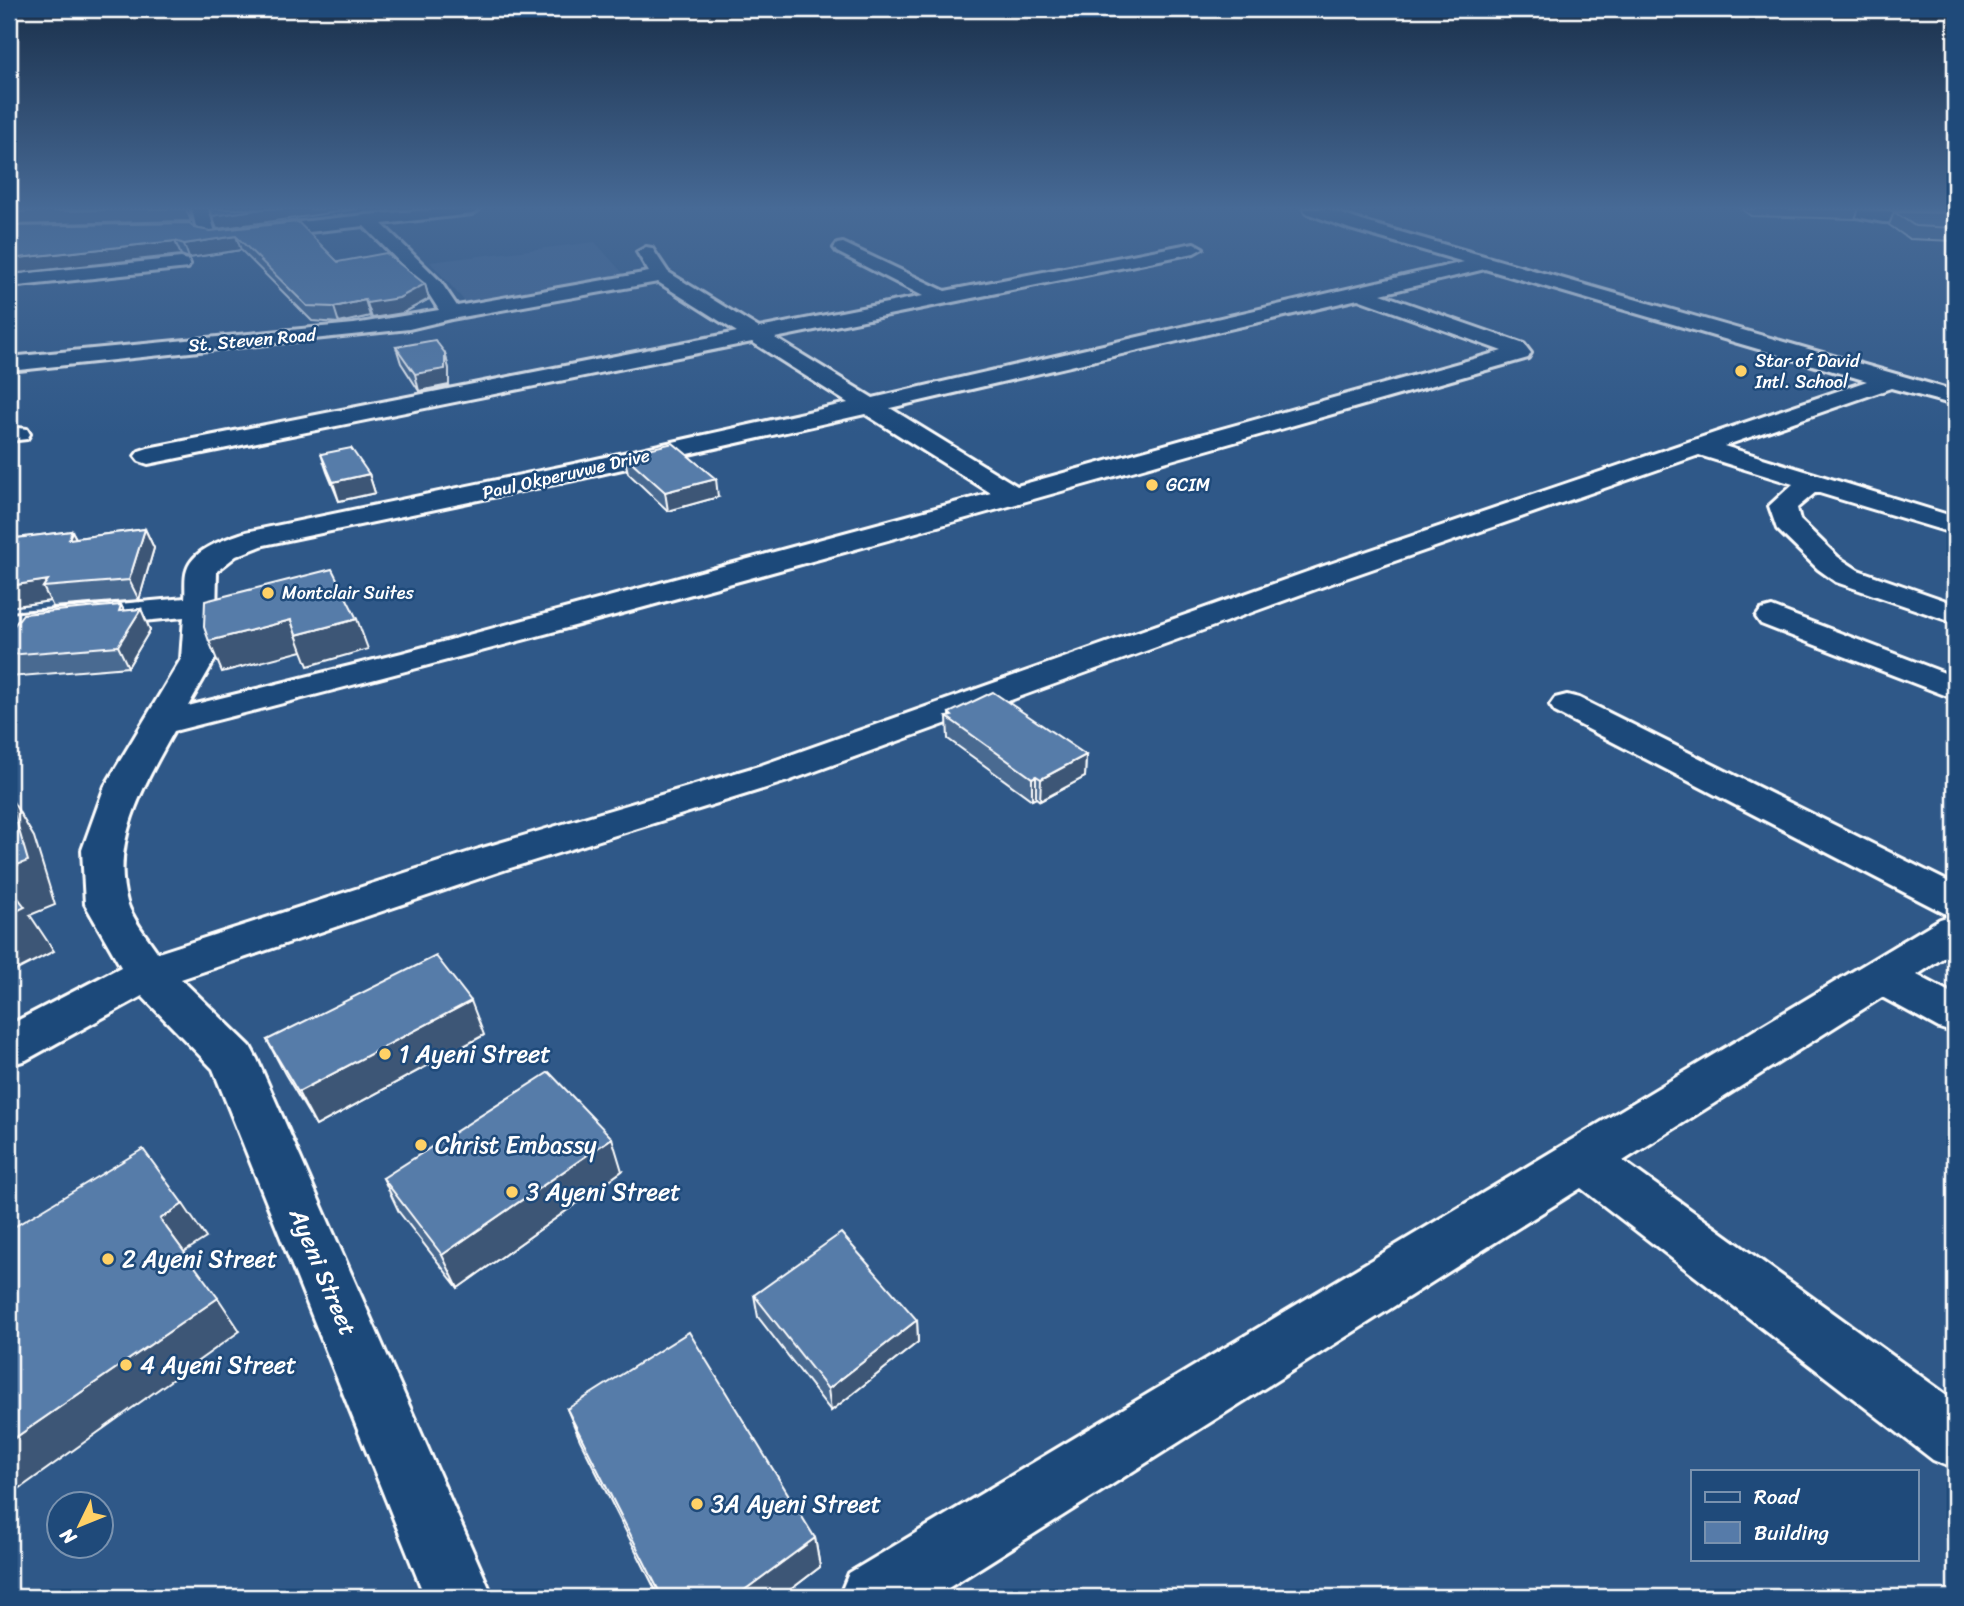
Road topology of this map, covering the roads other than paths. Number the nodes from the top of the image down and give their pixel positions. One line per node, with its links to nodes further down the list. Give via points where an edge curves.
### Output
1 (432, 284): 10 (street)
2 (616, 284): 10 (street, St. Steven Road)
3 (674, 284): 11 (street)
4 (915, 284): 9 (street)
5 (1014, 284): 9 (street)
6 (1396, 284): 8 (street, Paul Okperuvwe Drive)
7 (1561, 284): 13 (street)
8 (1359, 293): 15 (street, Paul Okperuvwe Drive); 19 (street, via 1520,354)
9 (943, 298): 11 (street)
10 (451, 313): 12 (street, St. Steven Road, via 354,330)
11 (755, 335): 15 (street); 17 (street)
12 (9, 364)
13 (1890, 381): 14 (street); 16 (street)
14 (1955, 398)
15 (866, 405): 19 (street); 21 (street, Paul Okperuvwe Drive, via 424,505 256,538 209,560 202,570)
16 (1696, 446): 18 (street); 30 (street, via 775,773 493,859)
17 (148, 456)
18 (1812, 482): 20 (street); 22 (street, via 1783,506 1787,523 1828,563 1847,576)
19 (1014, 496): 27 (street, via 414,660)
20 (1953, 523)
21 (201, 606): 24 (street); 27 (street, Paul Okperuvwe Drive, via 198,659)
22 (1955, 614)
23 (1772, 617): 25 (street)
24 (9, 624)
25 (1955, 689)
26 (1567, 705): 28 (street)
27 (160, 724): 30 (street, Paul Okperuvwe Drive, via 124,786 102,850 106,904)
28 (1955, 903)
29 (1955, 930): 31 (street)
30 (148, 973): 33 (street); 36 (street, Ayeni Street, via 233,1059)
31 (1882, 976): 32 (street); 34 (street)
32 (1955, 1016)
33 (9, 1047)
34 (1583, 1160): 35 (street); 37 (street)
35 (1955, 1438)
36 (459, 1597)
37 (873, 1597)

